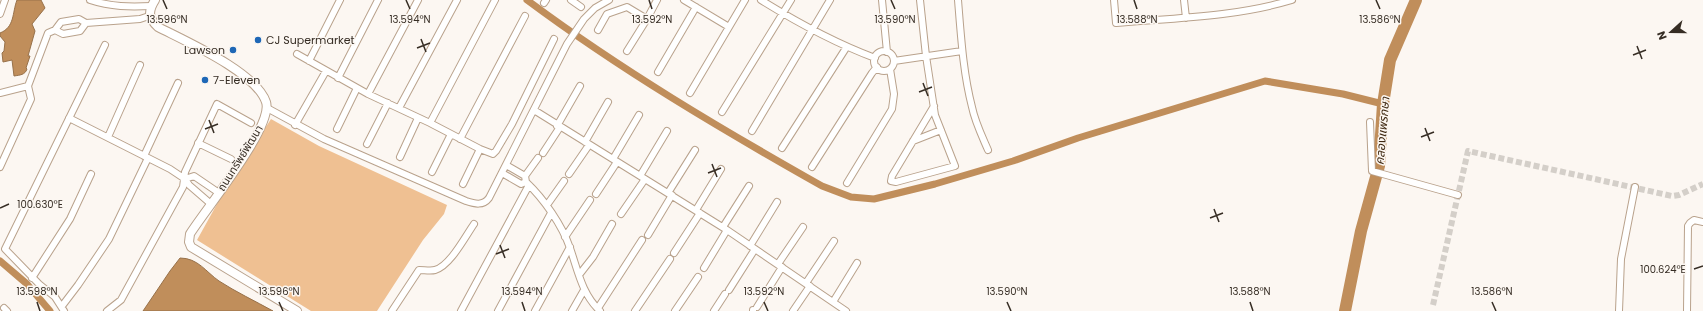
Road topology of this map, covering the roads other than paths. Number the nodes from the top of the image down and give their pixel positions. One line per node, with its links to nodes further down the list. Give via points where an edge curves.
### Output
1 (5, 0): 25 (street)
2 (90, 0): 22 (street, via 117,6)
3 (340, 0): 45 (street)
4 (378, 0): 52 (street)
5 (418, 0): 59 (street)
6 (456, 0): 64 (street)
7 (495, 0): 72 (street)
8 (571, 0): 23 (street)
9 (609, 0): 65 (street, via 595,8 579,26 567,44)
10 (656, 0): 30 (street)
11 (684, 0): 24 (street)
12 (744, 0): 32 (street)
13 (761, 0): 26 (street)
14 (791, 0): 26 (street)
15 (830, 0): 35 (street)
16 (882, 0): 41 (street)
17 (920, 0): 43 (street)
18 (958, 0): 40 (street)
19 (1114, 0): 29 (street, via 1116,23)
20 (1184, 0): 29 (street)
21 (1292, 0): 29 (street, via 1217,16)
22 (153, 3): 27 (street)
23 (581, 7)
24 (696, 7): 32 (street); 51 (street)
25 (0, 14)
26 (783, 14): 35 (street); 66 (street)
27 (150, 16): 31 (street); 63 (street, via 158,27 238,71 261,93)
28 (525, 16): 81 (street)
29 (1186, 18)
30 (647, 19): 34 (street, via 627,7 607,14); 39 (street)
31 (86, 23): 33 (street, via 80,31 63,34); 33 (street, via 79,19 61,22)
32 (729, 28): 58 (street)
33 (55, 30): 54 (street, via 48,33)
34 (598, 30)
35 (812, 30): 38 (street); 78 (street)
36 (554, 39): 87 (street, via 512,124 494,154)
37 (105, 45): 68 (street)
38 (846, 48): 44 (street); 86 (street)
39 (627, 51)
40 (962, 51): 43 (street); 89 (street, via 972,107)
41 (887, 52): 44 (street, via 879,53); 46 (street, via 892,55)
42 (297, 54): 45 (street)
43 (926, 56): 46 (street); 62 (street)
44 (875, 58): 48 (street)
45 (309, 61): 50 (street)
46 (894, 61): 49 (street)
47 (140, 65): 80 (street)
48 (877, 67): 49 (street, via 882,71); 96 (street)
49 (890, 69): 106 (street, via 894,94 892,108)
50 (326, 71): 52 (street); 73 (street)
51 (658, 72)
52 (338, 78): 56 (street)
53 (178, 83): 90 (street)
54 (28, 86): 57 (street); 95 (street, via 31,99)
55 (580, 86): 74 (street)
56 (357, 88): 59 (street); 75 (street)
57 (0, 93)
58 (690, 93)
59 (368, 94): 61 (street)
60 (608, 102): 84 (street)
61 (388, 103): 64 (street); 85 (street)
62 (934, 106): 76 (street); 82 (street)
63 (267, 108): 73 (street); 110 (street, ถนนทรัพย์พัฒนา, via 261,126 241,162)
64 (399, 108): 69 (street)
65 (534, 110): 74 (street); 94 (street)
66 (722, 112)
67 (639, 115): 93 (street)
68 (69, 118): 80 (street); 139 (street, via 5,249)
69 (418, 118): 72 (street); 91 (street)
70 (1370, 122): 113 (street, via 1374,172)
71 (251, 123): 83 (street, via 217,104)
72 (430, 123): 79 (street)
73 (295, 125): 99 (street, via 475,204 486,202)
74 (559, 126): 84 (street); 104 (street)
75 (337, 129)
76 (941, 130): 82 (street); 82 (street, via 955,166 896,182 891,181)
77 (667, 131): 102 (street)
78 (752, 131)
79 (451, 134): 81 (street); 98 (street)
80 (108, 137): 90 (street)
81 (460, 139): 87 (street)
82 (913, 141)
83 (198, 143): 92 (street); 103 (street)
84 (587, 143): 93 (street); 101 (street)
85 (367, 144)
86 (782, 148)
87 (480, 149): 107 (street)
88 (695, 150): 112 (street)
89 (988, 150)
90 (146, 157): 103 (street); 143 (street, via 109,239)
91 (400, 157)
92 (231, 159)
93 (615, 160): 102 (street); 111 (street)
94 (506, 165): 99 (street); 104 (street)
95 (0, 167)
96 (812, 167)
97 (721, 169): 118 (street)
98 (432, 172)
99 (502, 173): 104 (street, via 521,184)
100 (91, 174): 139 (street, via 70,219)
101 (569, 174)
102 (643, 177): 112 (street); 120 (street)
103 (184, 179): 110 (street, via 194,176); 116 (street); 146 (street, via 183,187 120,300)
104 (527, 181): 117 (street); 149 (street)
105 (564, 181): 117 (street)
106 (847, 182)
107 (463, 184)
108 (749, 186): 125 (street)
109 (1635, 187): 159 (street, via 1621,259)
110 (219, 193): 116 (street, ถนนทรัพย์พัฒนา)
111 (596, 194)
112 (670, 194): 118 (street); 126 (street)
113 (1458, 195)
114 (590, 200): 127 (street)
115 (777, 202): 131 (street)
116 (211, 204): 147 (street, ถนนทรัพย์พัฒนา, via 190,234 191,247)
117 (546, 205): 119 (street)
118 (698, 212): 125 (street); 132 (street)
119 (551, 213): 127 (street); 150 (street)
120 (621, 214)
121 (1703, 222): 160 (street, via 1694,220 1688,226)
122 (474, 224): 148 (street, via 443,265 435,270 419,270)
123 (612, 224): 137 (street)
124 (803, 227): 135 (street)
125 (725, 229): 131 (street); 136 (street)
126 (648, 234)
127 (565, 237): 130 (street)
128 (642, 240): 145 (street)
129 (834, 241): 140 (street)
130 (570, 247): 137 (street); 151 (street)
131 (753, 248): 135 (street); 155 (street)
132 (674, 253)
133 (670, 259): 153 (street)
134 (857, 263): 142 (street)
135 (780, 266): 140 (street); 144 (street)
136 (704, 268)
137 (579, 276): 141 (street)
138 (698, 277): 154 (street)
139 (32, 278): 143 (street, via 55,297)
140 (808, 285): 142 (street); 156 (street)
141 (584, 290): 145 (street); 152 (street)
142 (835, 303): 157 (street); 158 (street)
143 (63, 308)
144 (754, 309)
145 (599, 310)
146 (107, 311)
147 (297, 311)
148 (392, 311)
149 (461, 311)
150 (498, 311)
151 (535, 311)
152 (572, 311)
153 (635, 311)
154 (675, 311)
155 (714, 311)
156 (793, 311)
157 (832, 311)
158 (846, 311)
159 (1619, 311)
160 (1687, 311)

